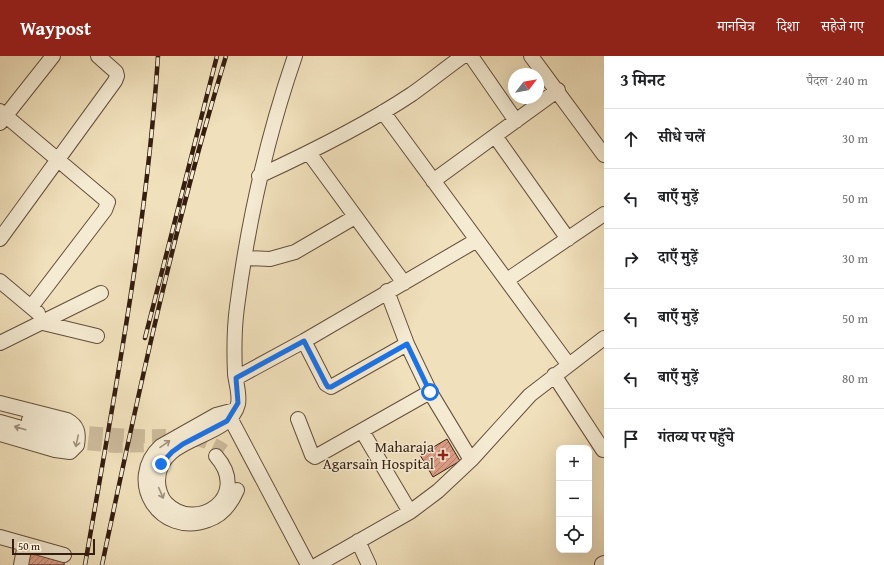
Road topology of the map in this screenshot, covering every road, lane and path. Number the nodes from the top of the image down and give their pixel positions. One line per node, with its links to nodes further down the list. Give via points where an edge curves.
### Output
1 (53, 56): 10 (street)
2 (98, 56): 15 (street, via 113,68 117,76)
3 (306, 56): 7 (street)
4 (463, 56): 9 (street)
5 (471, 56): 11 (street)
6 (531, 56): 8 (street)
7 (293, 61): 16 (street)
8 (558, 90): 11 (street); 14 (street)
9 (382, 112): 13 (street); 17 (street)
10 (2, 117): 15 (street)
11 (516, 121): 12 (street)
12 (496, 136): 17 (street); 21 (street)
13 (309, 153): 16 (street); 19 (street)
14 (604, 155)
15 (58, 159): 20 (street); 29 (street, via 105,198 108,205)
16 (260, 176): 23 (street)
17 (433, 180): 22 (street)
18 (604, 214): 21 (street)
19 (356, 217): 23 (street, via 295,252 270,259); 26 (street)
20 (0, 239)
21 (568, 239): 24 (street)
22 (477, 240): 24 (street); 26 (street)
23 (245, 258): 38 (street, via 234,344)
24 (506, 280): 36 (street)
25 (0, 281): 29 (street)
26 (404, 283): 27 (street)
27 (387, 292): 33 (street); 35 (street)
28 (101, 293): 30 (street)
29 (31, 307): 30 (street)
30 (45, 322): 31 (street); 34 (street)
31 (97, 336)
32 (604, 338): 36 (street)
33 (304, 341): 35 (street, via 328,387); 38 (street)
34 (0, 343)
35 (407, 344): 39 (street)
36 (568, 364): 37 (street)
37 (554, 375): 47 (street); 49 (street, via 530,395)
38 (236, 378): 42 (street, via 238,403)
39 (430, 392): 45 (street); 49 (street)
40 (0, 403): 46 (street, one-way to 46, via 67,420 73,423 79,434 77,445 70,452)
41 (0, 412): 44 (street, one-way to 44, via 67,436)
42 (230, 413): 48 (street, via 216,415 169,440 154,452 146,475 147,490 158,512 183,524 197,524 224,512 237,490 236,474 231,460); 56 (street)
43 (298, 419): 45 (street, via 315,458)
44 (0, 422)
45 (362, 431): 50 (street)
46 (0, 434)
47 (603, 450)
48 (220, 453)
49 (471, 460): 50 (street, via 438,491)
50 (410, 512): 52 (street)
51 (0, 537): 53 (street)
52 (358, 541): 57 (street); 58 (street)
53 (25, 544): 54 (street); 55 (street)
54 (64, 554)
55 (21, 565)
56 (308, 565)
57 (317, 565)
58 (369, 565)

